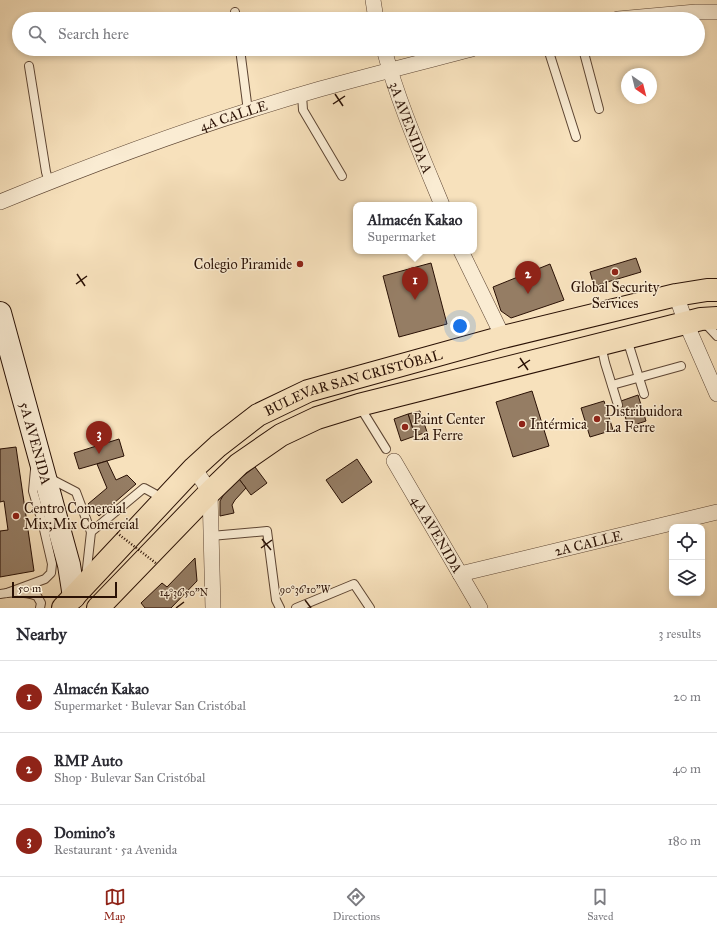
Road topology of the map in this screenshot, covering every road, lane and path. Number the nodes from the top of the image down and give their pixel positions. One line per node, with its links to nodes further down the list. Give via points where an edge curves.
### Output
1 (373, 0): 2 (street)
2 (375, 12)
3 (705, 12): 4 (street)
4 (717, 12)
5 (241, 56): 14 (lane)
6 (386, 56): 11 (street, 3A AVENIDA A)
7 (444, 56): 11 (street, 4A CALLE)
8 (550, 56): 15 (lane)
9 (585, 56): 13 (lane)
10 (29, 66): 17 (lane)
11 (389, 70): 12 (street, 4A CALLE); 19 (street, 3A AVENIDA A)
12 (302, 95): 14 (street, 4A CALLE); 16 (lane, via 303,110)
13 (599, 109)
14 (248, 111): 17 (street, 4A CALLE)
15 (576, 137)
16 (342, 176)
17 (49, 182): 18 (street, 4A CALLE)
18 (0, 202)
19 (441, 202)
20 (463, 254): 26 (street)
21 (717, 290): 22 (main road, BULEVAR SAN CRISTÓBAL)
22 (676, 295): 24 (street); 26 (main road, BULEVAR SAN CRISTÓBAL)
23 (0, 313): 36 (street, 5A AVENIDA)
24 (701, 320): 25 (lane); 27 (main road, BULEVAR SAN CRISTÓBAL); 33 (street)
25 (717, 336)
26 (503, 337): 38 (main road, BULEVAR SAN CRISTÓBAL, via 308,391 258,415)
27 (627, 338): 28 (main road, BULEVAR SAN CRISTÓBAL); 30 (lane)
28 (601, 345): 31 (lane); 34 (main road, BULEVAR SAN CRISTÓBAL)
29 (681, 366): 30 (lane)
30 (639, 378): 31 (lane); 32 (lane)
31 (612, 385): 35 (lane)
32 (644, 394)
33 (717, 394)
34 (358, 405): 37 (lane); 40 (main road, BULEVAR SAN CRISTÓBAL, via 317,418 280,435 239,464)
35 (618, 405)
36 (38, 452): 39 (street, 5A AVENIDA); 48 (lane, via 33,491 52,564 51,573 45,579)
37 (390, 455): 47 (street, 4A AVENIDA)
38 (194, 468): 40 (street); 41 (main road, BULEVAR SAN CRISTÓBAL)
39 (44, 475): 43 (lane, via 76,492); 49 (street, 5A AVENIDA, via 69,565)
40 (210, 492): 45 (street); 51 (main road, BULEVAR SAN CRISTÓBAL)
41 (165, 500): 43 (lane, via 144,488); 49 (main road, BULEVAR SAN CRISTÓBAL)
42 (717, 512): 47 (street, 2A CALLE)
43 (91, 532): 49 (lane)
44 (117, 533): 46 (path, bridge)
45 (211, 536): 52 (street); 53 (lane, via 268,531 276,600)
46 (157, 564)
47 (460, 574): 56 (street, 4A AVENIDA)
48 (3, 594): 50 (lane, via 33,594 41,603)
49 (74, 600)
50 (40, 608)
51 (98, 608)
52 (213, 608)
53 (280, 608)
54 (296, 608): 55 (lane, via 354,584)
55 (370, 608)
56 (480, 608)

